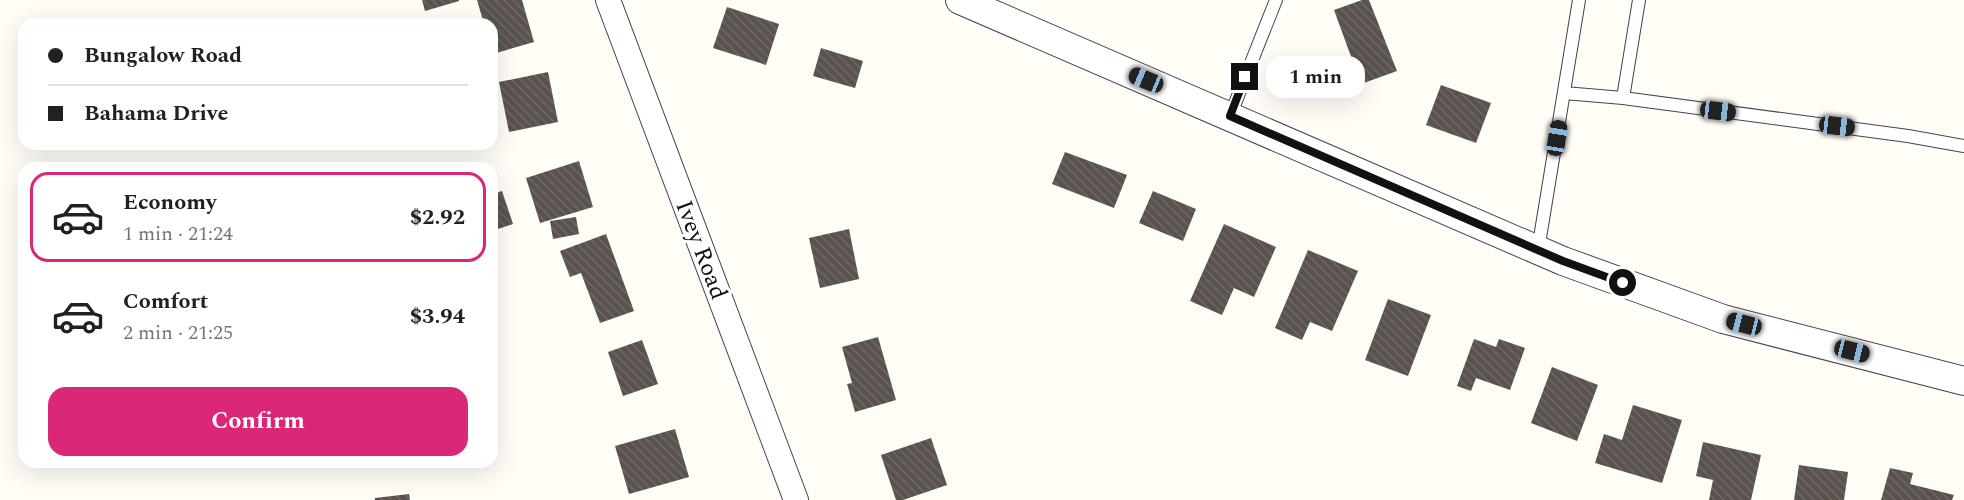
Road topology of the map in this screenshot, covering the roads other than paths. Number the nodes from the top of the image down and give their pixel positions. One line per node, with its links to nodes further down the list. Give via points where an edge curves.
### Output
1 (608, 0): 12 (street, Ivey Road)
2 (960, 0): 8 (street)
3 (1276, 0): 8 (lane)
4 (1579, 0): 6 (lane)
5 (1639, 0): 7 (lane)
6 (1564, 93): 7 (lane); 10 (lane)
7 (1623, 98): 9 (lane)
8 (1230, 116): 10 (street)
9 (1964, 146)
10 (1538, 250): 11 (street, via 1723,319)
11 (1964, 381)
12 (796, 500)

